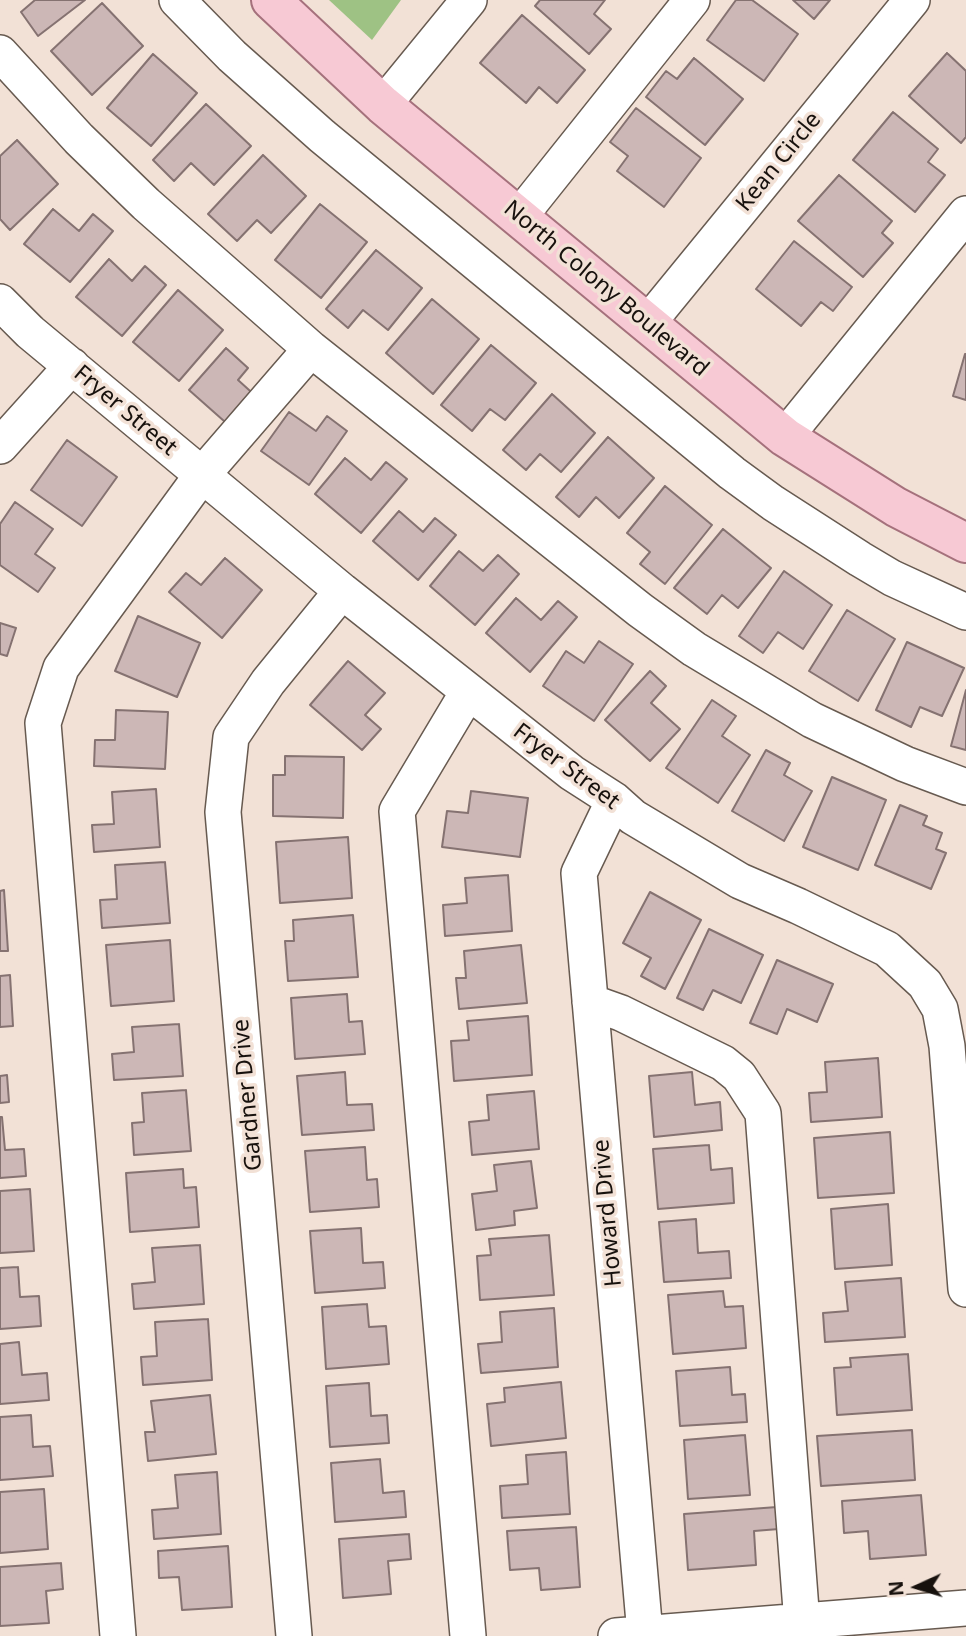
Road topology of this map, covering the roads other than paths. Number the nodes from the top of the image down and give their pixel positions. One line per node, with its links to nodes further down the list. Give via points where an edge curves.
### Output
1 (177, 0): 19 (street, via 322,136 732,473 860,559)
2 (271, 0): 7 (main road, North Colony Boulevard)
3 (469, 0): 7 (street)
4 (692, 0): 9 (street)
5 (912, 0): 11 (street, Kean Circle)
6 (0, 53): 12 (street, via 146,204)
7 (383, 105): 9 (main road, North Colony Boulevard)
8 (966, 214): 14 (street)
9 (519, 217): 11 (main road, North Colony Boulevard)
10 (0, 302): 13 (street, Fryer Street)
11 (647, 324): 14 (main road, North Colony Boulevard)
12 (311, 349): 16 (street); 21 (street, via 694,649 811,720)
13 (72, 366): 15 (street); 16 (street, Fryer Street)
14 (785, 437): 17 (main road, North Colony Boulevard, via 896,507)
15 (0, 446)
16 (202, 474): 18 (street, Fryer Street); 28 (street, via 61,668 43,723)
17 (966, 543)
18 (342, 590): 20 (street, Fryer Street); 29 (street, Gardner Drive, via 268,682 231,737 223,812)
19 (966, 612)
20 (468, 692): 22 (street, Fryer Street); 30 (street, via 397,811)
21 (966, 787)
22 (614, 800): 23 (street, Howard Drive, via 579,873); 24 (street, Fryer Street, via 633,817 740,881 887,949 925,984 940,1009 947,1046)
23 (590, 1002): 26 (street, via 723,1063 738,1076 762,1113); 27 (street, Howard Drive)
24 (966, 1289)
25 (966, 1608): 26 (street)
26 (802, 1629): 27 (street)
27 (631, 1635)
28 (118, 1636)
29 (294, 1636)
30 (468, 1636)

